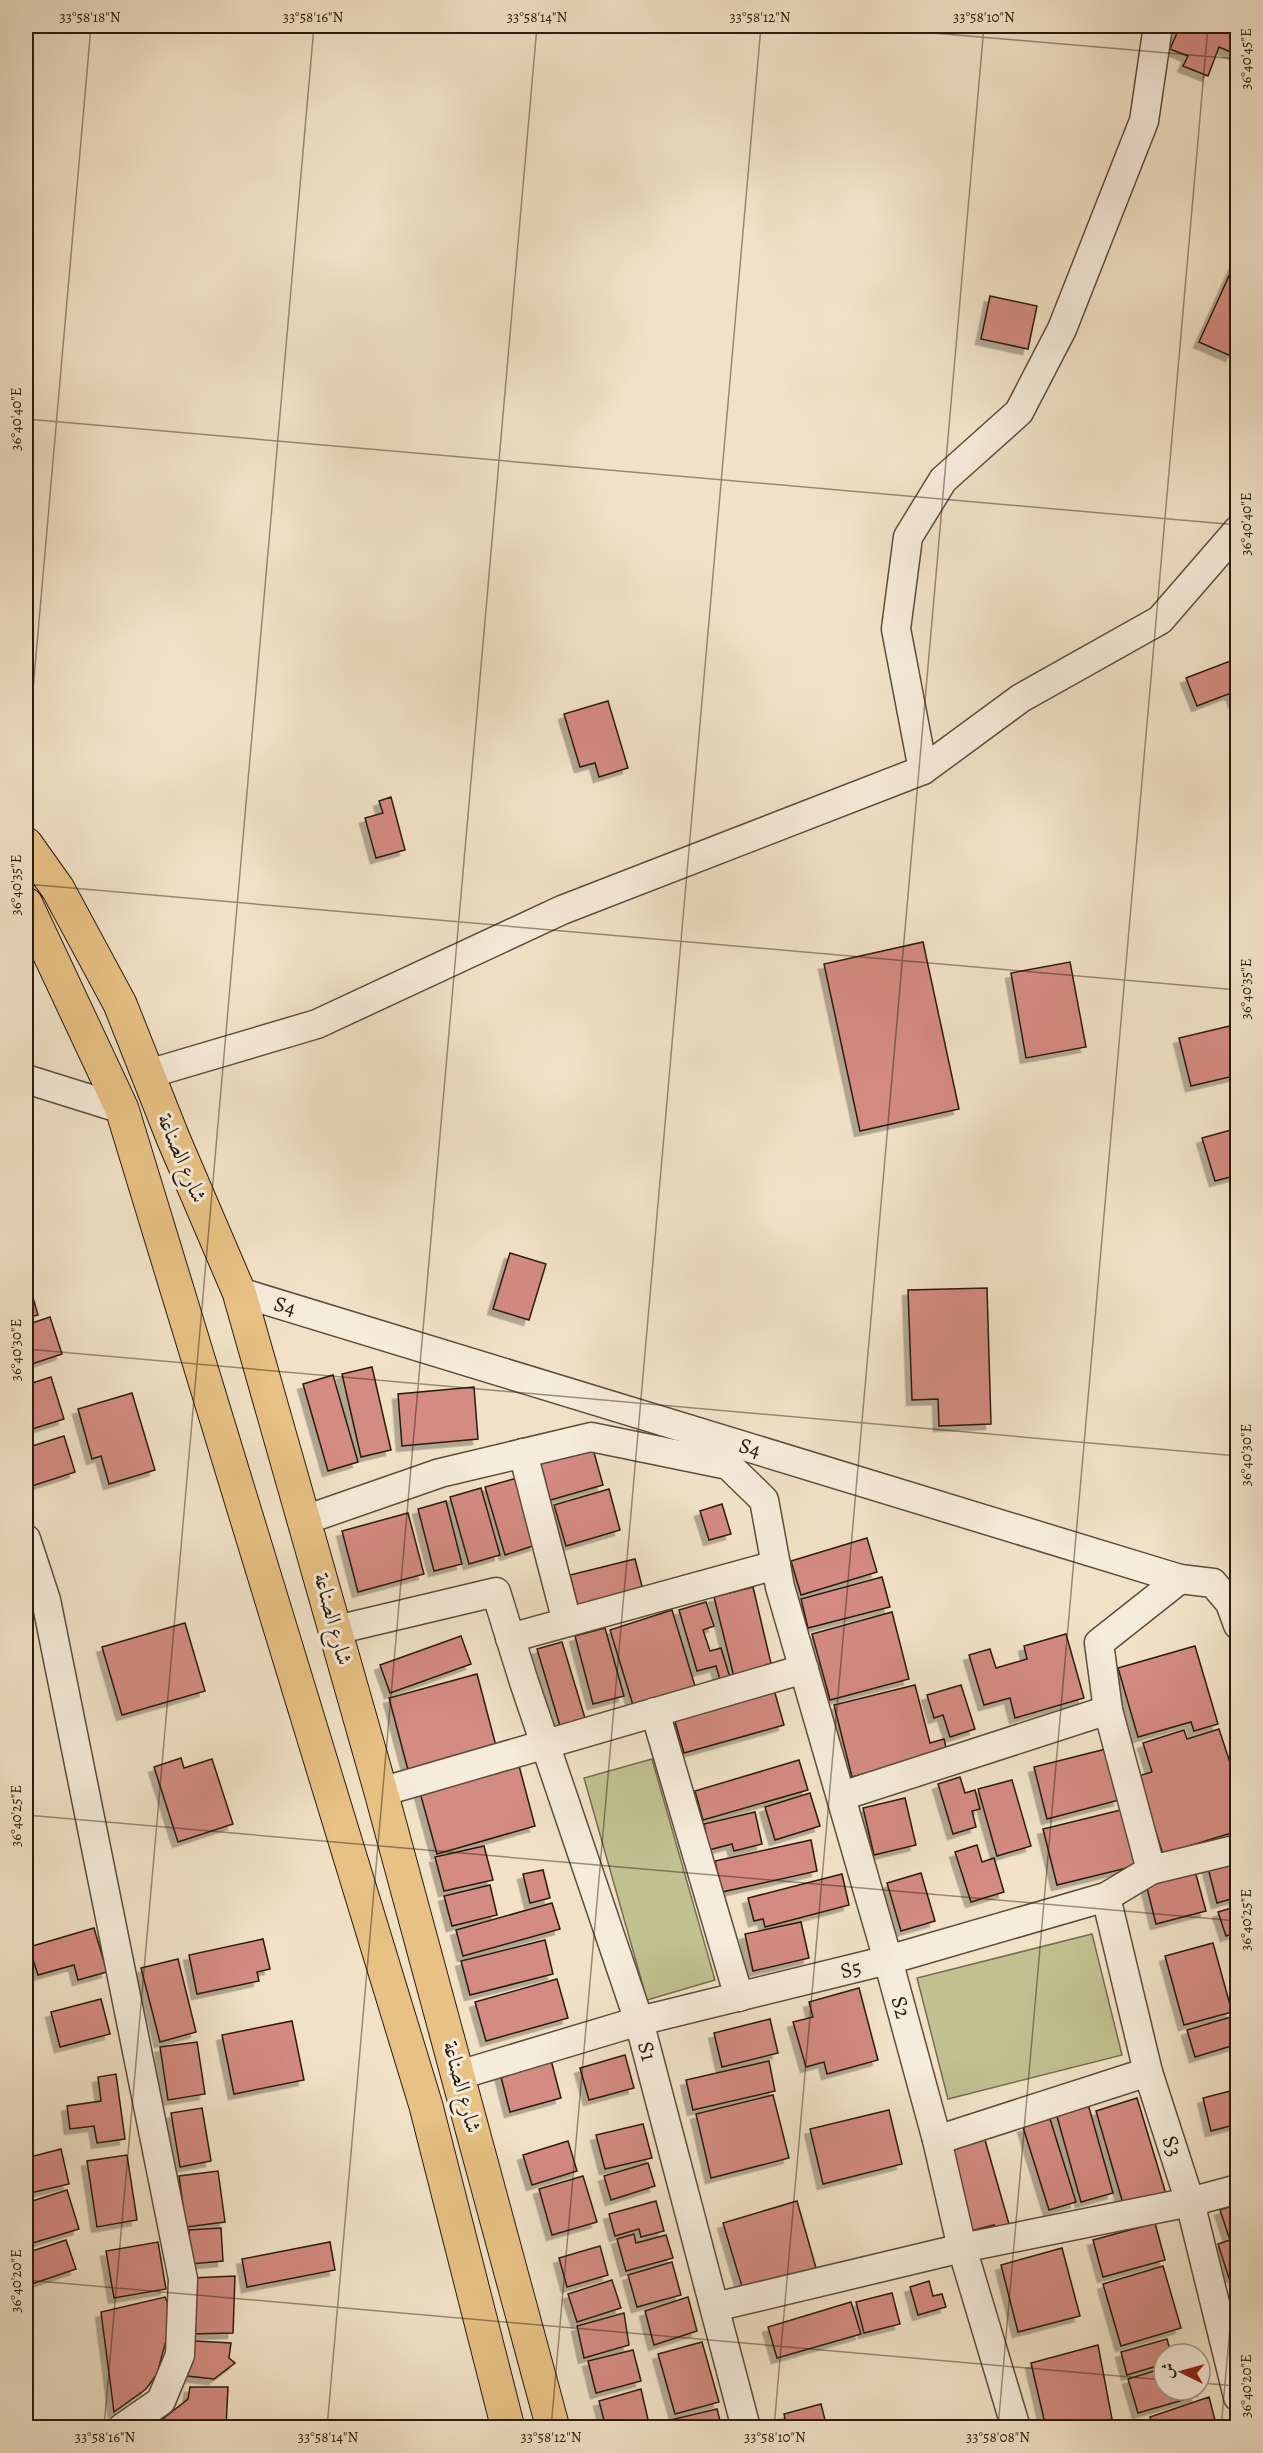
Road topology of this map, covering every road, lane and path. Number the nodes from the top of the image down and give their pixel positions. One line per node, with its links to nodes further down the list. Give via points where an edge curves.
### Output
1 (1158, 26): 3 (street, via 1144,121 1062,329 1019,412 943,480 908,537 896,629)
2 (1238, 530): 3 (street, via 1160,620 1021,698)
3 (923, 770): 6 (street, via 562,910 317,1023)
4 (26, 844): 6 (main road, شارع الصناعة, via 58,889 120,1004)
5 (26, 904): 8 (main road, شارع الصناعة)
6 (148, 1074): 9 (main road, شارع الصناعة)
7 (26, 1079): 8 (street)
8 (122, 1109): 41 (main road, شارع الصناعة, via 426,2106)
9 (239, 1292): 11 (main road, شارع الصناعة); 14 (street, S4)
10 (523, 1453): 11 (street, S2, via 440,1473); 13 (street, S2, via 591,1437 728,1465 764,1500); 16 (street)
11 (305, 1520): 18 (main road, شارع الصناعة)
12 (26, 1539): 15 (street)
13 (778, 1576): 16 (street); 20 (street, S2)
14 (1180, 1579): 17 (street, S4, via 1213,1583 1230,1603); 21 (street, via 1099,1643)
15 (36, 1603): 40 (street, via 183,2279 180,2355 161,2402)
16 (567, 1622): 19 (street)
17 (1238, 1625)
18 (336, 1630): 19 (street, S1, via 496,1592); 24 (main road, شارع الصناعة)
19 (510, 1638): 23 (street, S1)
20 (804, 1669): 22 (street); 25 (street, S2)
21 (1108, 1710): 25 (street); 27 (street)
22 (655, 1713): 23 (street); 30 (street)
23 (545, 1744): 24 (street); 31 (street, S1)
24 (381, 1792): 33 (main road, شارع الصناعة)
25 (842, 1796): 29 (street, S2)
26 (1238, 1849): 27 (street, S5)
27 (1151, 1870): 28 (street, S5)
28 (1106, 1897): 29 (street, S5); 32 (street, S3)
29 (888, 1960): 30 (street, S5); 34 (street, S2)
30 (739, 1997): 31 (street, S5)
31 (639, 2021): 33 (street, S5); 38 (street, S1)
32 (1148, 2072): 34 (street); 36 (street, S3)
33 (459, 2075): 42 (main road, شارع الصناعة)
34 (937, 2140): 37 (street, S2)
35 (1238, 2188): 36 (street)
36 (1190, 2202): 37 (street); 39 (street, S3)
37 (962, 2248): 38 (street); 44 (street, S2)
38 (715, 2307): 43 (street, S1)
39 (1238, 2397)
40 (122, 2427)
41 (508, 2427)
42 (554, 2427)
43 (746, 2427)
44 (1016, 2427)

